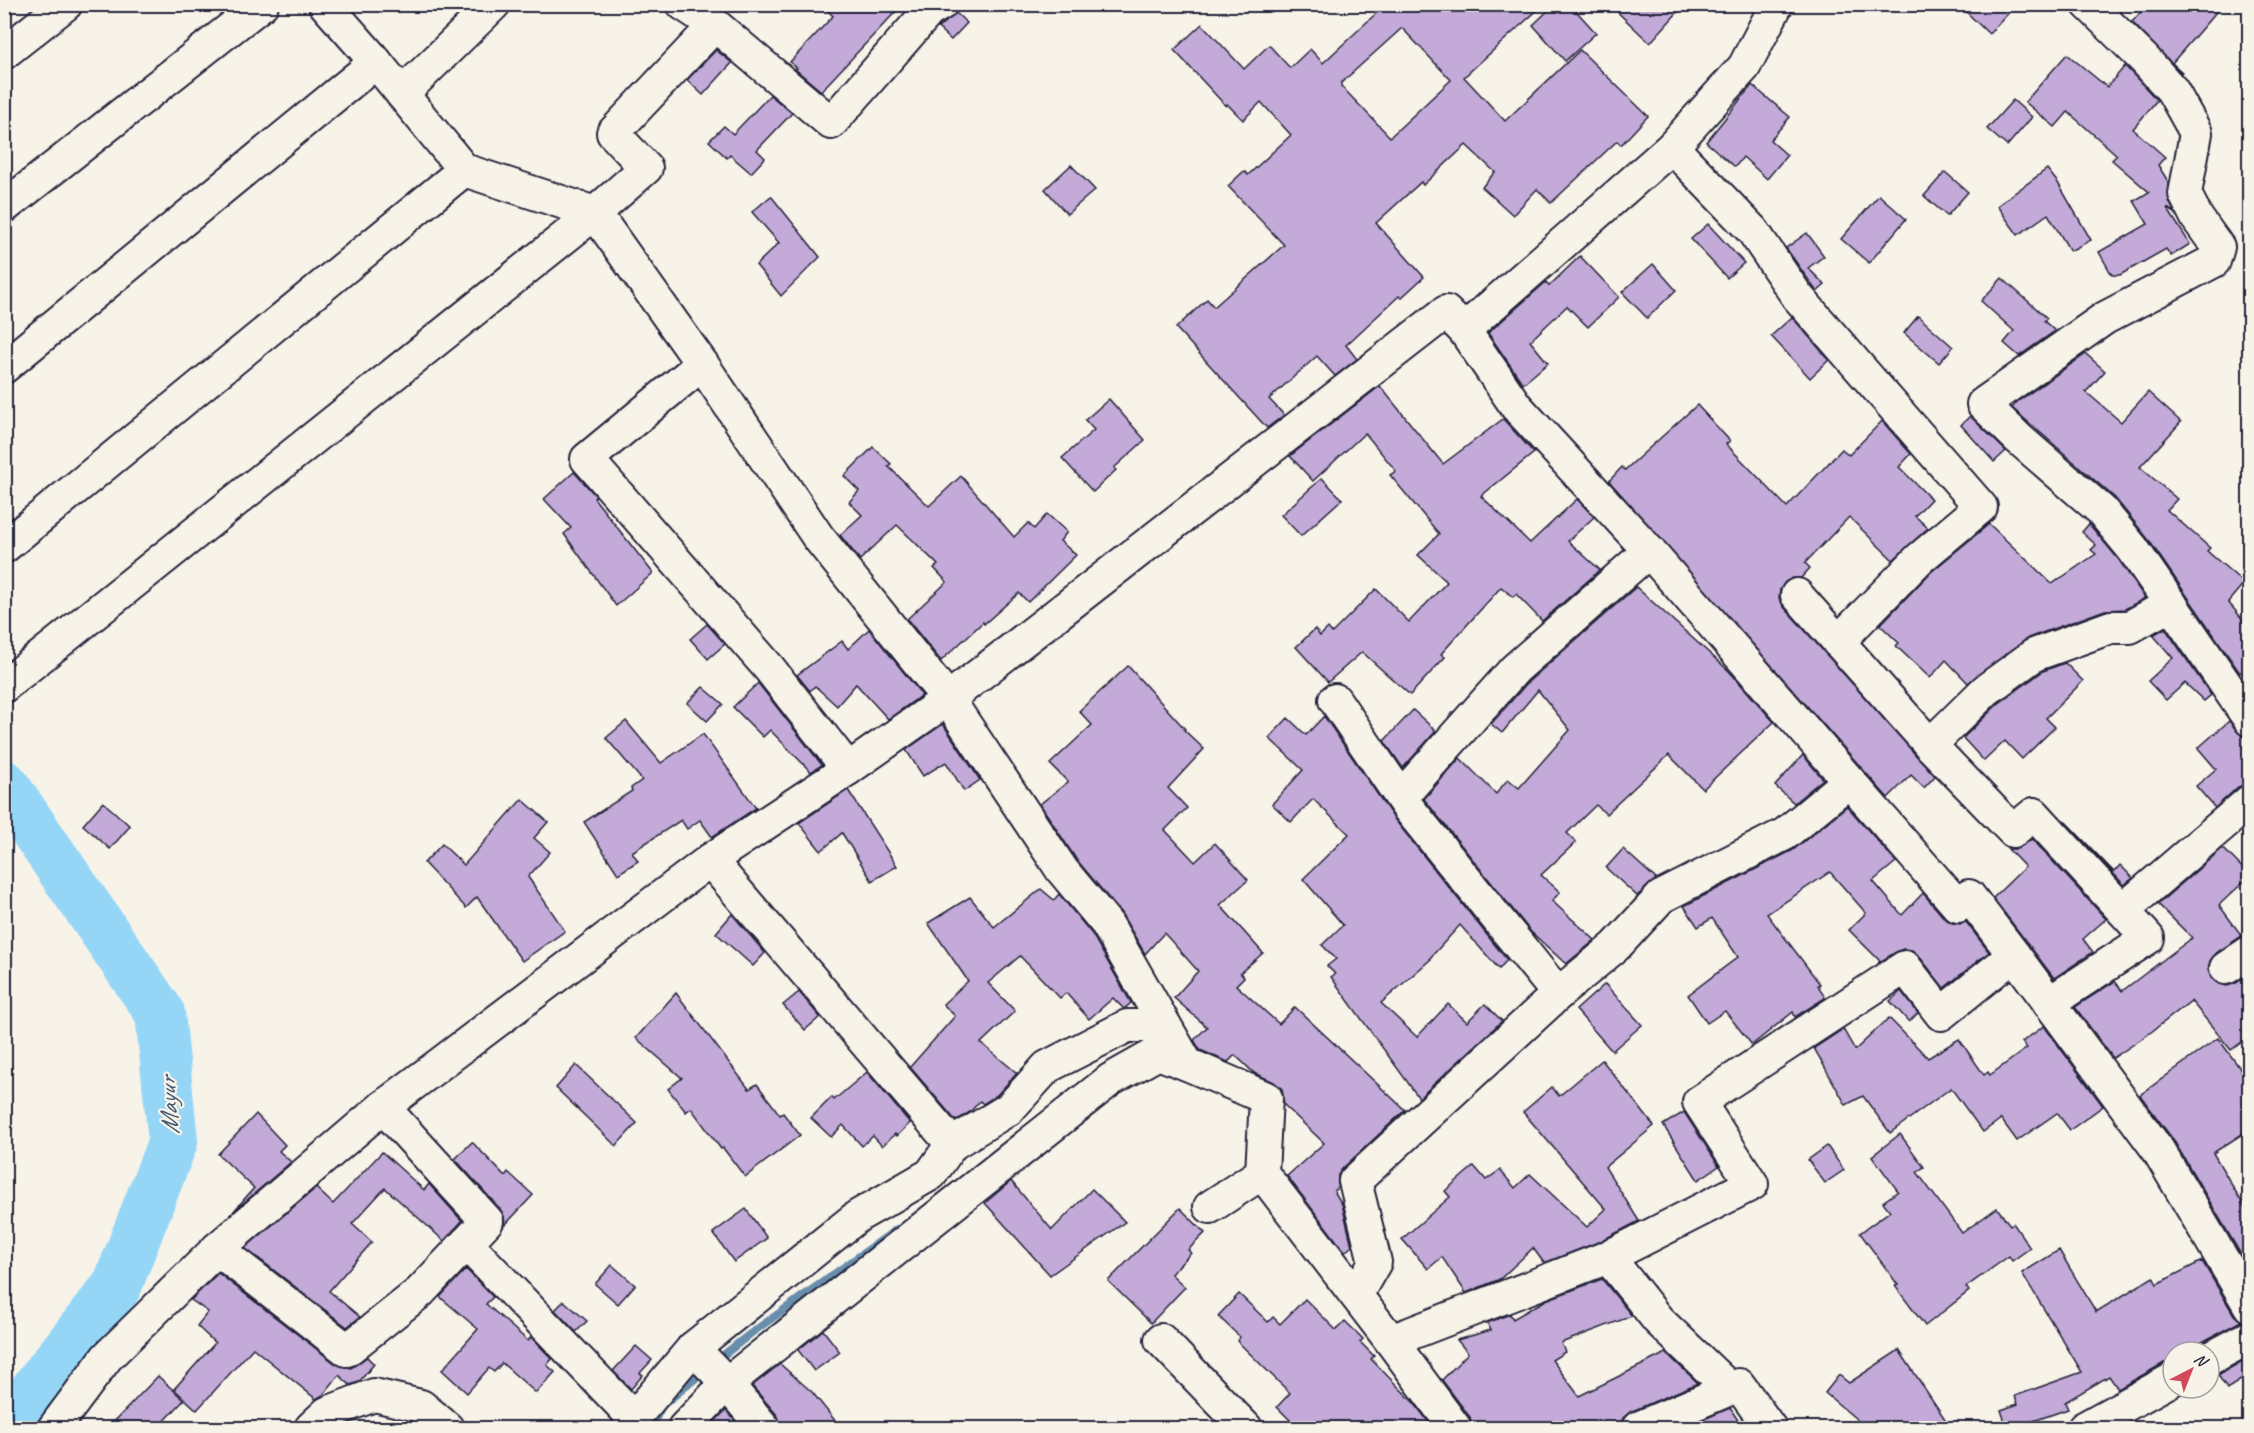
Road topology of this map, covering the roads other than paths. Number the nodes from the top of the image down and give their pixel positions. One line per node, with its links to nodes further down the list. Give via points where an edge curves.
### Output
1 (66, 4): 10 (street)
2 (262, 4): 15 (street)
3 (325, 4): 11 (street)
4 (494, 4): 12 (street)
5 (683, 4): 9 (street)
6 (941, 4): 9 (street, via 929,11 831,123)
7 (1776, 4): 13 (street, via 1744,67)
8 (2088, 4): 23 (street, via 2167,84 2196,133 2185,194 2218,247 2214,261 2105,318 1983,404 2101,510)
9 (715, 25): 16 (street, via 613,133 646,168)
10 (4, 53)
11 (376, 62): 12 (street); 19 (street)
12 (402, 94): 14 (street)
13 (1672, 147): 17 (street); 24 (street, via 1753,231 1797,296 1981,507 1919,559)
14 (464, 170): 16 (street); 20 (street)
15 (4, 207)
16 (595, 213): 18 (street); 25 (street)
17 (1464, 330): 21 (street, via 1516,406); 26 (street, via 1446,312)
18 (702, 364): 26 (street, via 818,537); 30 (street, via 587,459 769,668)
19 (4, 367)
20 (4, 547)
21 (1649, 551): 31 (street); 32 (street, via 1515,669)
22 (1797, 595): 24 (street)
23 (2171, 604): 28 (street); 29 (street, via 2130,627 2111,627 2034,655 1986,690)
24 (1838, 642): 29 (street)
25 (4, 686)
26 (948, 699): 30 (street); 39 (street, via 1062,870 1107,924)
27 (1335, 700): 32 (street)
28 (2250, 720)
29 (1930, 745): 35 (street, via 2013,831 2034,814)
30 (848, 769): 34 (street)
31 (1849, 782): 36 (street, via 1958,906 1969,896); 37 (street, via 1785,834 1661,897 1616,945)
32 (1401, 797): 37 (street)
33 (2250, 801): 35 (street)
34 (710, 860): 41 (street); 42 (street)
35 (2123, 910): 38 (street, via 2148,938)
36 (2014, 955): 38 (street); 47 (street, via 1941,1014 1905,967 1699,1102 1752,1184)
37 (1558, 994): 48 (street, via 1355,1180 1375,1262)
38 (2049, 1003): 49 (street, via 2158,1150)
39 (1165, 1026): 40 (street); 42 (street, via 1127,1026 1047,1067 1009,1109)
40 (1187, 1064): 43 (street, via 1266,1098); 55 (street, via 1158,1053 1110,1080)
41 (383, 1107): 45 (street, via 487,1221); 46 (street)
42 (952, 1144): 53 (street, via 931,1174 858,1216)
43 (1262, 1173): 44 (street); 48 (street)
44 (1210, 1207)
45 (466, 1243): 46 (street, via 420,1292 347,1350); 58 (street)
46 (217, 1249): 59 (street, via 107,1357)
47 (1608, 1257): 52 (street); 57 (street, via 1658,1320)
48 (1356, 1295): 52 (street)
49 (2250, 1306)
50 (2250, 1337): 54 (street)
51 (1161, 1340): 64 (street)
52 (1391, 1341): 65 (street)
53 (693, 1348): 55 (street); 58 (street)
54 (2221, 1353)
55 (724, 1381): 62 (street); 63 (street)
56 (2161, 1386): 68 (street)
57 (1730, 1389): 66 (street); 67 (street, via 1739,1385)
58 (631, 1423)
59 (54, 1428)
60 (311, 1428): 61 (street, via 327,1413 374,1395 421,1406)
61 (447, 1428)
62 (684, 1428)
63 (764, 1428)
64 (1246, 1428)
65 (1455, 1428)
66 (1638, 1428)
67 (1770, 1428)
68 (2084, 1428)

